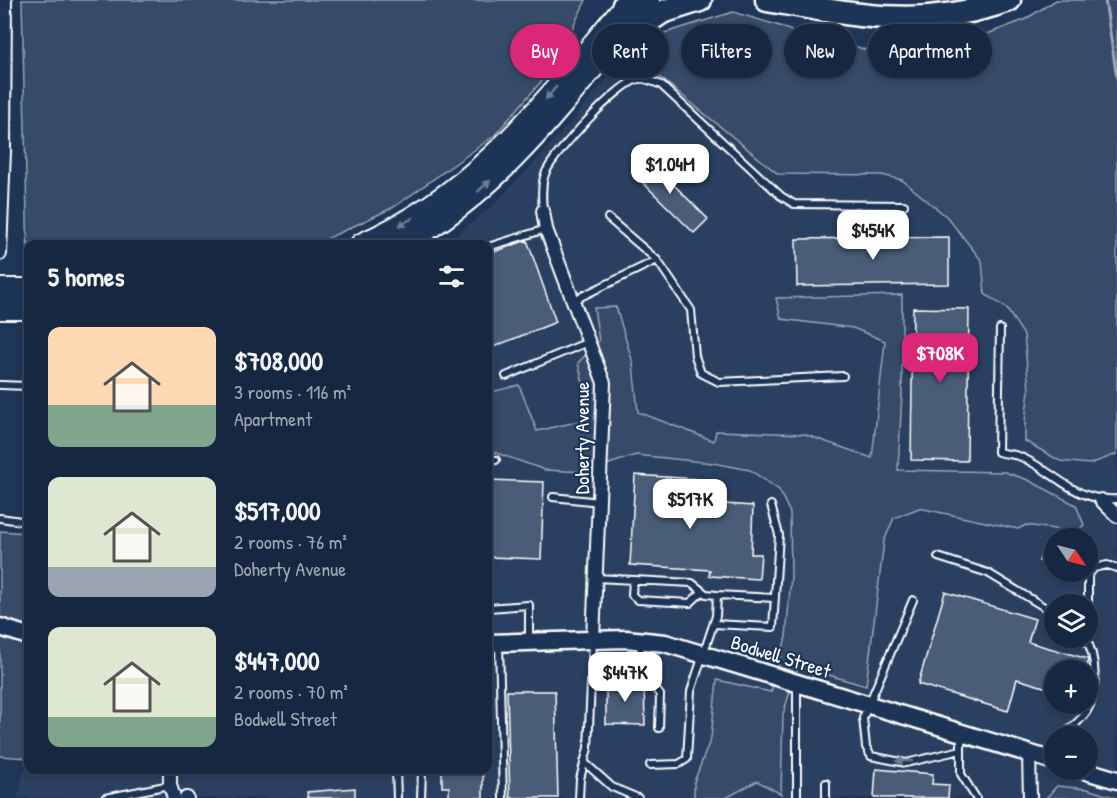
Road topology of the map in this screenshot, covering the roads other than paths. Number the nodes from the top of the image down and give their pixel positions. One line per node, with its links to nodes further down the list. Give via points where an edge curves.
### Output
1 (5, 0): 19 (street)
2 (649, 0): 9 (main road)
3 (700, 0): 10 (highway, via 662,12)
4 (767, 0): 7 (highway, via 863,17 905,20 965,13)
5 (850, 0): 6 (highway, via 910,6)
6 (965, 0)
7 (1009, 0)
8 (627, 2): 16 (main road, one-way to 16, via 488,162 420,213)
9 (629, 24)
10 (644, 24)
11 (592, 68): 17 (main road, one-way to 11, via 454,212 490,181)
12 (904, 205): 13 (lane, via 794,204 661,85 638,79 613,95 553,158 541,196)
13 (543, 212): 15 (street, Doherty Avenue)
14 (608, 218): 20 (lane)
15 (546, 229): 18 (lane); 23 (street, Doherty Avenue)
16 (369, 240)
17 (409, 240)
18 (492, 246)
19 (0, 254)
20 (657, 260): 23 (lane); 29 (lane, via 691,310 695,356 701,373 719,382)
21 (0, 289): 22 (main road)
22 (24, 289)
23 (574, 300): 27 (street, Doherty Avenue)
24 (0, 309): 25 (main road)
25 (24, 309)
26 (1000, 329): 36 (lane, via 998,452 1020,456 1081,494)
27 (588, 342): 28 (lane); 37 (street, Doherty Avenue, via 604,383)
28 (506, 376)
29 (843, 376)
30 (0, 385): 31 (lane)
31 (24, 386)
32 (492, 460): 33 (lane)
33 (496, 460)
34 (553, 497): 37 (lane)
35 (1117, 499): 36 (lane)
36 (1101, 500): 39 (street)
37 (600, 502): 44 (street, Doherty Avenue)
38 (771, 505): 49 (lane, via 779,535)
39 (1117, 516)
40 (0, 518): 41 (lane)
41 (24, 521)
42 (938, 557): 51 (lane, via 988,573)
43 (1117, 568): 47 (lane, via 1094,568 1089,576)
44 (596, 578): 45 (lane); 56 (street, Doherty Avenue)
45 (633, 580): 46 (lane, via 692,584); 46 (lane, via 632,595 638,600 690,603)
46 (702, 592): 48 (lane)
47 (1089, 594)
48 (717, 595): 49 (lane); 53 (lane)
49 (775, 598): 53 (lane, via 773,627)
50 (913, 600): 65 (lane)
51 (1044, 607)
52 (492, 608): 58 (lane, via 529,605)
53 (714, 624): 61 (lane)
54 (0, 627): 55 (street)
55 (24, 635)
56 (593, 639): 57 (street, Bodwell Street); 58 (street, Bodwell Street); 72 (lane, via 590,729)
57 (640, 639): 61 (street, Bodwell Street); 63 (lane)
58 (529, 641): 59 (street, Bodwell Street)
59 (493, 643): 85 (lane)
60 (1089, 648): 66 (lane, via 1096,667 1090,705)
61 (702, 654): 64 (street, Bodwell Street); 73 (lane, via 691,691 687,759 679,764)
62 (609, 668): 63 (lane)
63 (642, 669): 67 (lane, via 660,695)
64 (797, 683): 65 (street, Bodwell Street); 88 (lane)
65 (869, 705): 68 (street, Bodwell Street); 69 (lane, one-way to 65, via 906,763 871,756 866,747 863,718)
66 (1073, 726)
67 (659, 728)
68 (960, 732): 69 (lane); 70 (street, Bodwell Street)
69 (961, 750): 90 (lane, via 962,774)
70 (1029, 754): 71 (street, Bodwell Street); 91 (street)
71 (1044, 758)
72 (584, 762): 86 (lane); 87 (lane, via 612,786)
73 (650, 765)
74 (170, 774): 80 (street)
75 (396, 774): 83 (lane)
76 (422, 774): 84 (lane)
77 (1098, 774): 78 (street)
78 (1117, 780)
79 (826, 783): 89 (lane)
80 (170, 784): 81 (lane); 82 (street)
81 (105, 798)
82 (174, 798)
83 (396, 798)
84 (422, 798)
85 (503, 798)
86 (579, 798)
87 (638, 798)
88 (797, 798)
89 (826, 798)
90 (976, 798)
91 (1030, 798)

